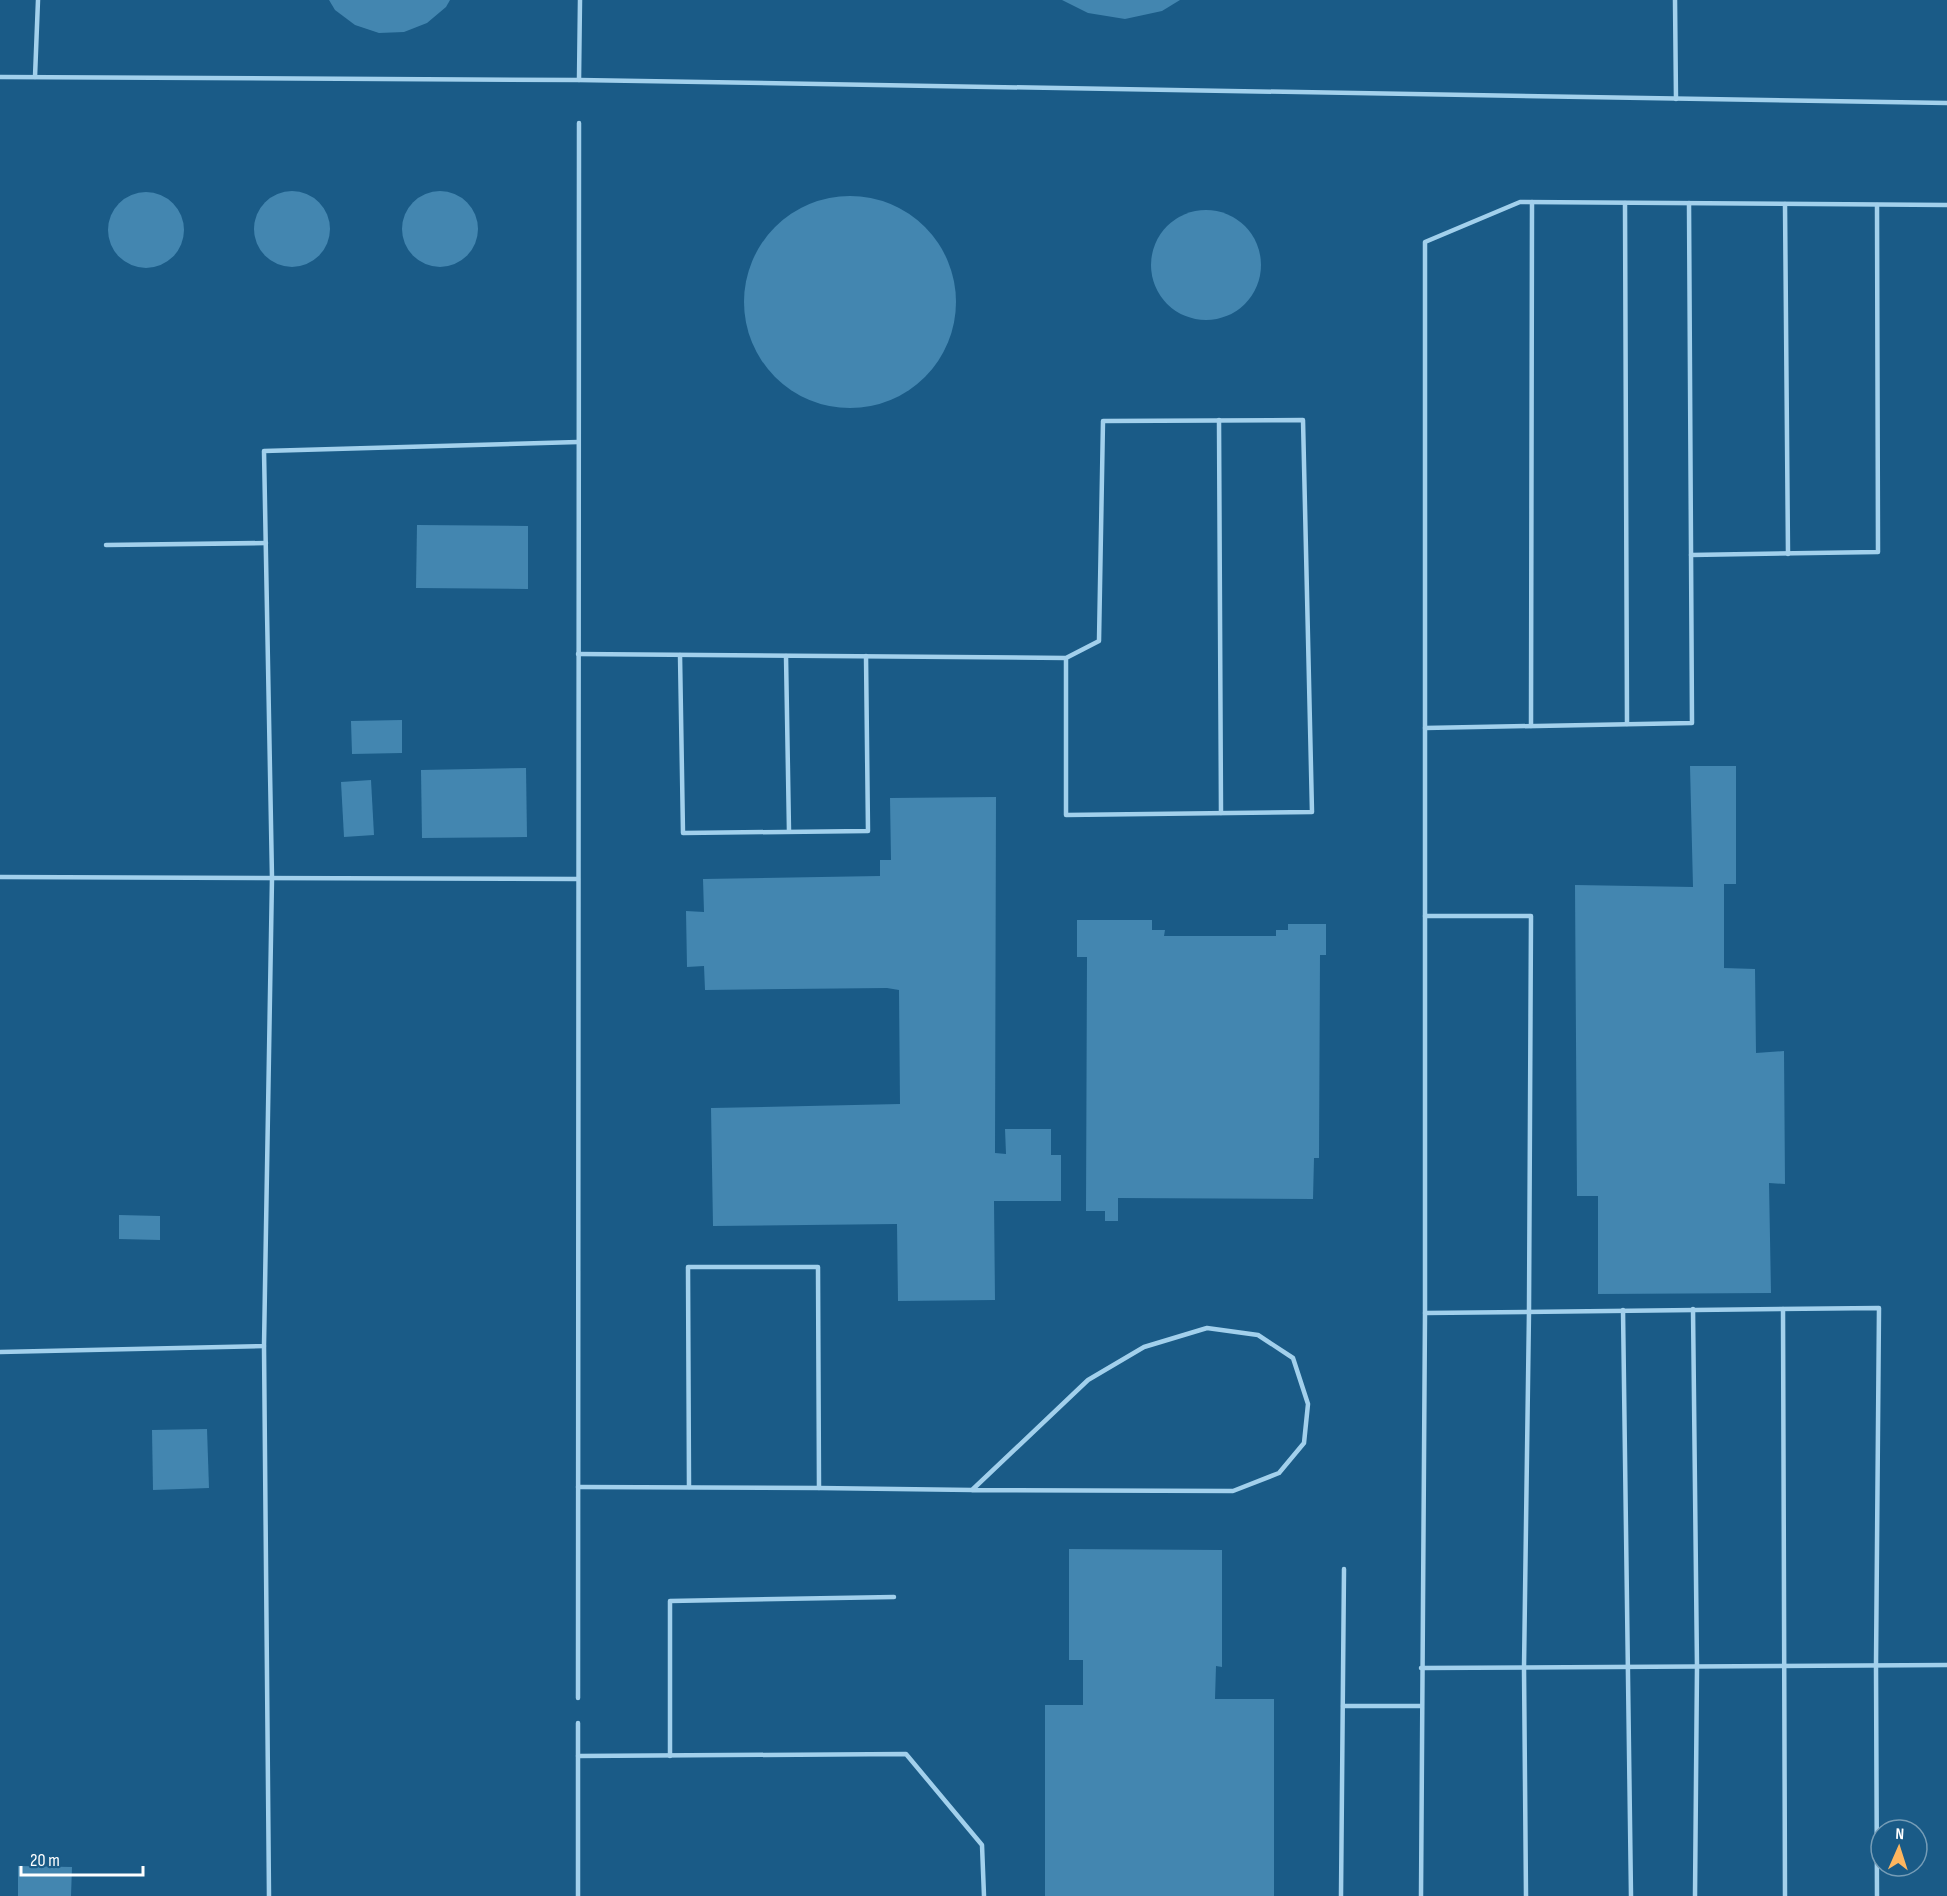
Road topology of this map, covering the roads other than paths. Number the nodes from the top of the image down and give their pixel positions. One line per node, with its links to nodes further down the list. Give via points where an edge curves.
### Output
1 (38, 0): 5 (lane)
2 (580, 0): 6 (lane)
3 (1675, 0): 7 (lane)
4 (0, 77): 5 (lane)
5 (35, 77): 6 (lane)
6 (579, 80): 7 (lane)
7 (1676, 99): 8 (lane)
8 (1947, 103)
9 (579, 123): 17 (lane)
10 (1532, 202): 11 (lane); 28 (lane); 29 (lane, via 1520,202 1425,242)
11 (1625, 203): 12 (lane); 27 (lane)
12 (1689, 203): 13 (lane); 21 (lane)
13 (1785, 204): 14 (lane); 20 (lane)
14 (1877, 205): 15 (lane); 20 (lane, via 1878,552)
15 (1947, 205)
16 (1219, 420): 26 (lane, via 1103,421 1099,641); 30 (lane); 30 (lane, via 1303,420 1312,812)
17 (578, 442): 18 (lane, via 264,451); 22 (lane)
18 (266, 543): 19 (lane); 33 (lane)
19 (106, 544)
20 (1788, 554): 21 (lane)
21 (1691, 555): 27 (lane, via 1692,723)
22 (578, 654): 23 (lane); 34 (lane)
23 (680, 655): 24 (lane); 31 (lane, via 683,832)
24 (786, 656): 25 (lane); 31 (lane)
25 (866, 656): 26 (lane); 31 (lane, via 868,831)
26 (1066, 658): 30 (lane, via 1066,815)
27 (1627, 724): 28 (lane)
28 (1531, 726): 29 (lane)
29 (1425, 728): 35 (lane)
30 (1221, 813)
31 (789, 831)
32 (0, 878): 33 (lane)
33 (272, 878): 34 (lane); 41 (lane)
34 (578, 879): 43 (lane)
35 (1425, 916): 39 (lane, via 1531,916); 40 (lane)
36 (1693, 1309): 37 (lane); 38 (lane); 52 (lane)
37 (1783, 1309): 49 (lane, via 1878,1308); 51 (lane)
38 (1623, 1310): 39 (lane); 55 (lane)
39 (1529, 1311): 40 (lane); 54 (lane)
40 (1425, 1313): 53 (lane)
41 (264, 1346): 42 (lane); 62 (lane)
42 (0, 1352)
43 (578, 1487): 44 (lane); 56 (lane)
44 (689, 1488): 45 (lane); 45 (lane, via 688,1268 818,1268)
45 (819, 1488): 46 (lane)
46 (972, 1490): 46 (lane, via 1233,1491 1279,1473 1304,1443 1308,1404 1293,1358 1258,1335 1207,1328 1144,1347 1088,1380)
47 (1344, 1569): 57 (lane)
48 (894, 1597): 61 (lane, via 670,1601)
49 (1876, 1665): 50 (lane); 51 (lane); 71 (lane)
50 (1947, 1665)
51 (1785, 1666): 52 (lane); 70 (lane)
52 (1696, 1667): 55 (lane); 69 (lane)
53 (1421, 1668): 54 (lane); 58 (lane)
54 (1524, 1668): 55 (lane); 67 (lane)
55 (1627, 1668): 68 (lane)
56 (578, 1698)
57 (1343, 1706): 58 (lane); 65 (lane)
58 (1421, 1706): 66 (lane)
59 (578, 1723): 60 (lane)
60 (578, 1756): 61 (lane); 63 (lane)
61 (670, 1756): 64 (lane, via 906,1754 982,1845)
62 (269, 1896)
63 (578, 1896)
64 (984, 1896)
65 (1341, 1896)
66 (1421, 1896)
67 (1526, 1896)
68 (1631, 1896)
69 (1695, 1896)
70 (1785, 1896)
71 (1877, 1896)

